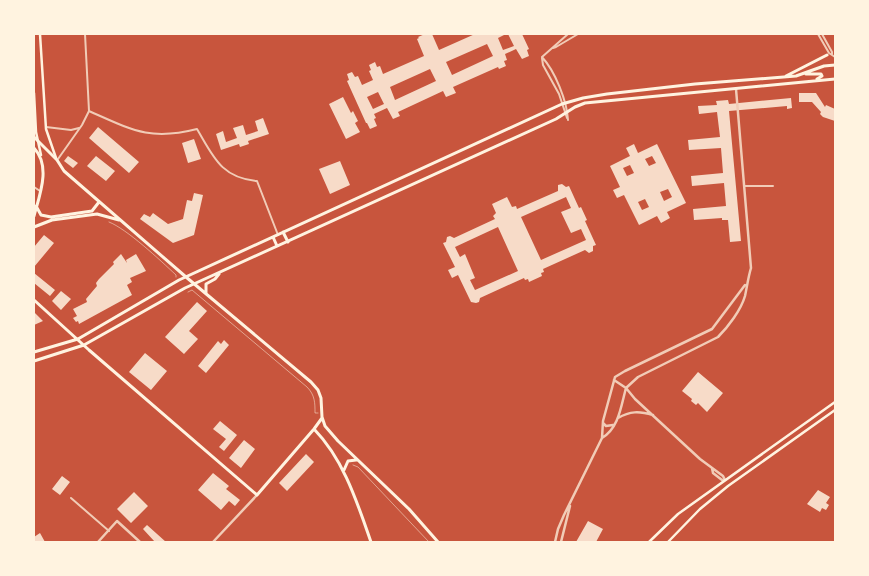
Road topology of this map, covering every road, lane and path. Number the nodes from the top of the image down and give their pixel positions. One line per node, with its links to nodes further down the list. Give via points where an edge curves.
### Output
1 (40, 34): 22 (main road)
2 (85, 34): 20 (street)
3 (568, 34): 7 (street)
4 (578, 34): 7 (street)
5 (818, 34): 8 (street)
6 (822, 34): 8 (street)
7 (553, 48): 18 (street, via 542,57 543,65)
8 (832, 54): 10 (street)
9 (827, 55): 13 (main road)
10 (835, 57)
11 (835, 65): 12 (main road)
12 (805, 74): 13 (main road); 15 (main road, via 821,74)
13 (784, 78): 18 (main road, via 607,94)
14 (835, 79): 15 (main road)
15 (816, 80): 16 (main road)
16 (736, 88): 21 (main road, via 588,103); 29 (street)
17 (34, 93): 19 (main road)
18 (564, 103): 21 (street); 39 (main road)
19 (34, 111): 25 (main road)
20 (89, 111): 23 (street); 40 (street, via 134,131 176,134 197,128 222,168 238,178 257,182)
21 (566, 113): 42 (main road)
22 (46, 128): 23 (street); 28 (main road)
23 (79, 128): 28 (street)
24 (34, 138): 25 (main road)
25 (38, 142): 27 (main road); 28 (main road)
26 (34, 148): 27 (main road)
27 (40, 155): 32 (main road, via 43,165)
28 (57, 160): 33 (main road, via 64,171)
29 (744, 186): 30 (street); 48 (street, via 751,268)
30 (773, 186)
31 (34, 187): 32 (street)
32 (40, 191): 34 (main road)
33 (99, 202): 34 (main road, via 92,211 51,217 41,215); 37 (main road)
34 (36, 206): 35 (main road)
35 (34, 216)
36 (104, 220): 45 (path, via 133,239)
37 (122, 221): 38 (main road, via 97,214 52,220); 46 (main road)
38 (34, 227)
39 (283, 232): 40 (main road); 42 (main road)
40 (278, 235): 41 (main road)
41 (273, 238): 43 (main road); 46 (main road)
42 (288, 242): 43 (main road)
43 (278, 246): 44 (main road)
44 (219, 273): 47 (main road); 50 (main road, via 206,284)
45 (176, 277)
46 (186, 277): 47 (main road); 52 (main road)
47 (194, 284): 50 (main road); 53 (main road)
48 (746, 284): 56 (street, via 712,329 625,371); 57 (street, via 739,309 718,337 638,377)
49 (187, 290): 60 (path, via 192,290 307,387 314,400 315,413)
50 (206, 294): 62 (main road, via 311,382 321,398)
51 (34, 300): 52 (main road)
52 (78, 338): 53 (main road); 54 (main road)
53 (84, 345): 55 (main road); 73 (main road)
54 (34, 352)
55 (34, 361)
56 (614, 380): 57 (street); 64 (street)
57 (626, 388): 61 (street); 63 (street)
58 (835, 402): 71 (main road)
59 (835, 410): 72 (main road)
60 (318, 413)
61 (654, 416): 63 (street, via 627,412); 71 (street, via 713,472)
62 (322, 417): 66 (main road); 69 (main road, via 328,430)
63 (618, 418): 65 (street)
64 (603, 421): 65 (street, via 606,426); 67 (street)
65 (614, 425): 67 (street)
66 (314, 428): 70 (main road, via 330,447); 73 (main road)
67 (602, 438): 75 (street)
68 (350, 460): 69 (main road); 70 (main road); 81 (path)
69 (359, 460): 82 (main road)
70 (343, 471): 80 (main road)
71 (726, 480): 72 (street); 85 (main road, via 678,514)
72 (732, 484): 86 (main road, via 700,509)
73 (257, 495): 79 (street)
74 (71, 498): 76 (street)
75 (571, 502): 83 (street); 84 (street)
76 (109, 531): 77 (street); 78 (street, via 118,521)
77 (98, 542)
78 (140, 542)
79 (214, 542)
80 (371, 542)
81 (429, 542)
82 (438, 542)
83 (555, 542)
84 (561, 542)
85 (649, 542)
86 (668, 542)

